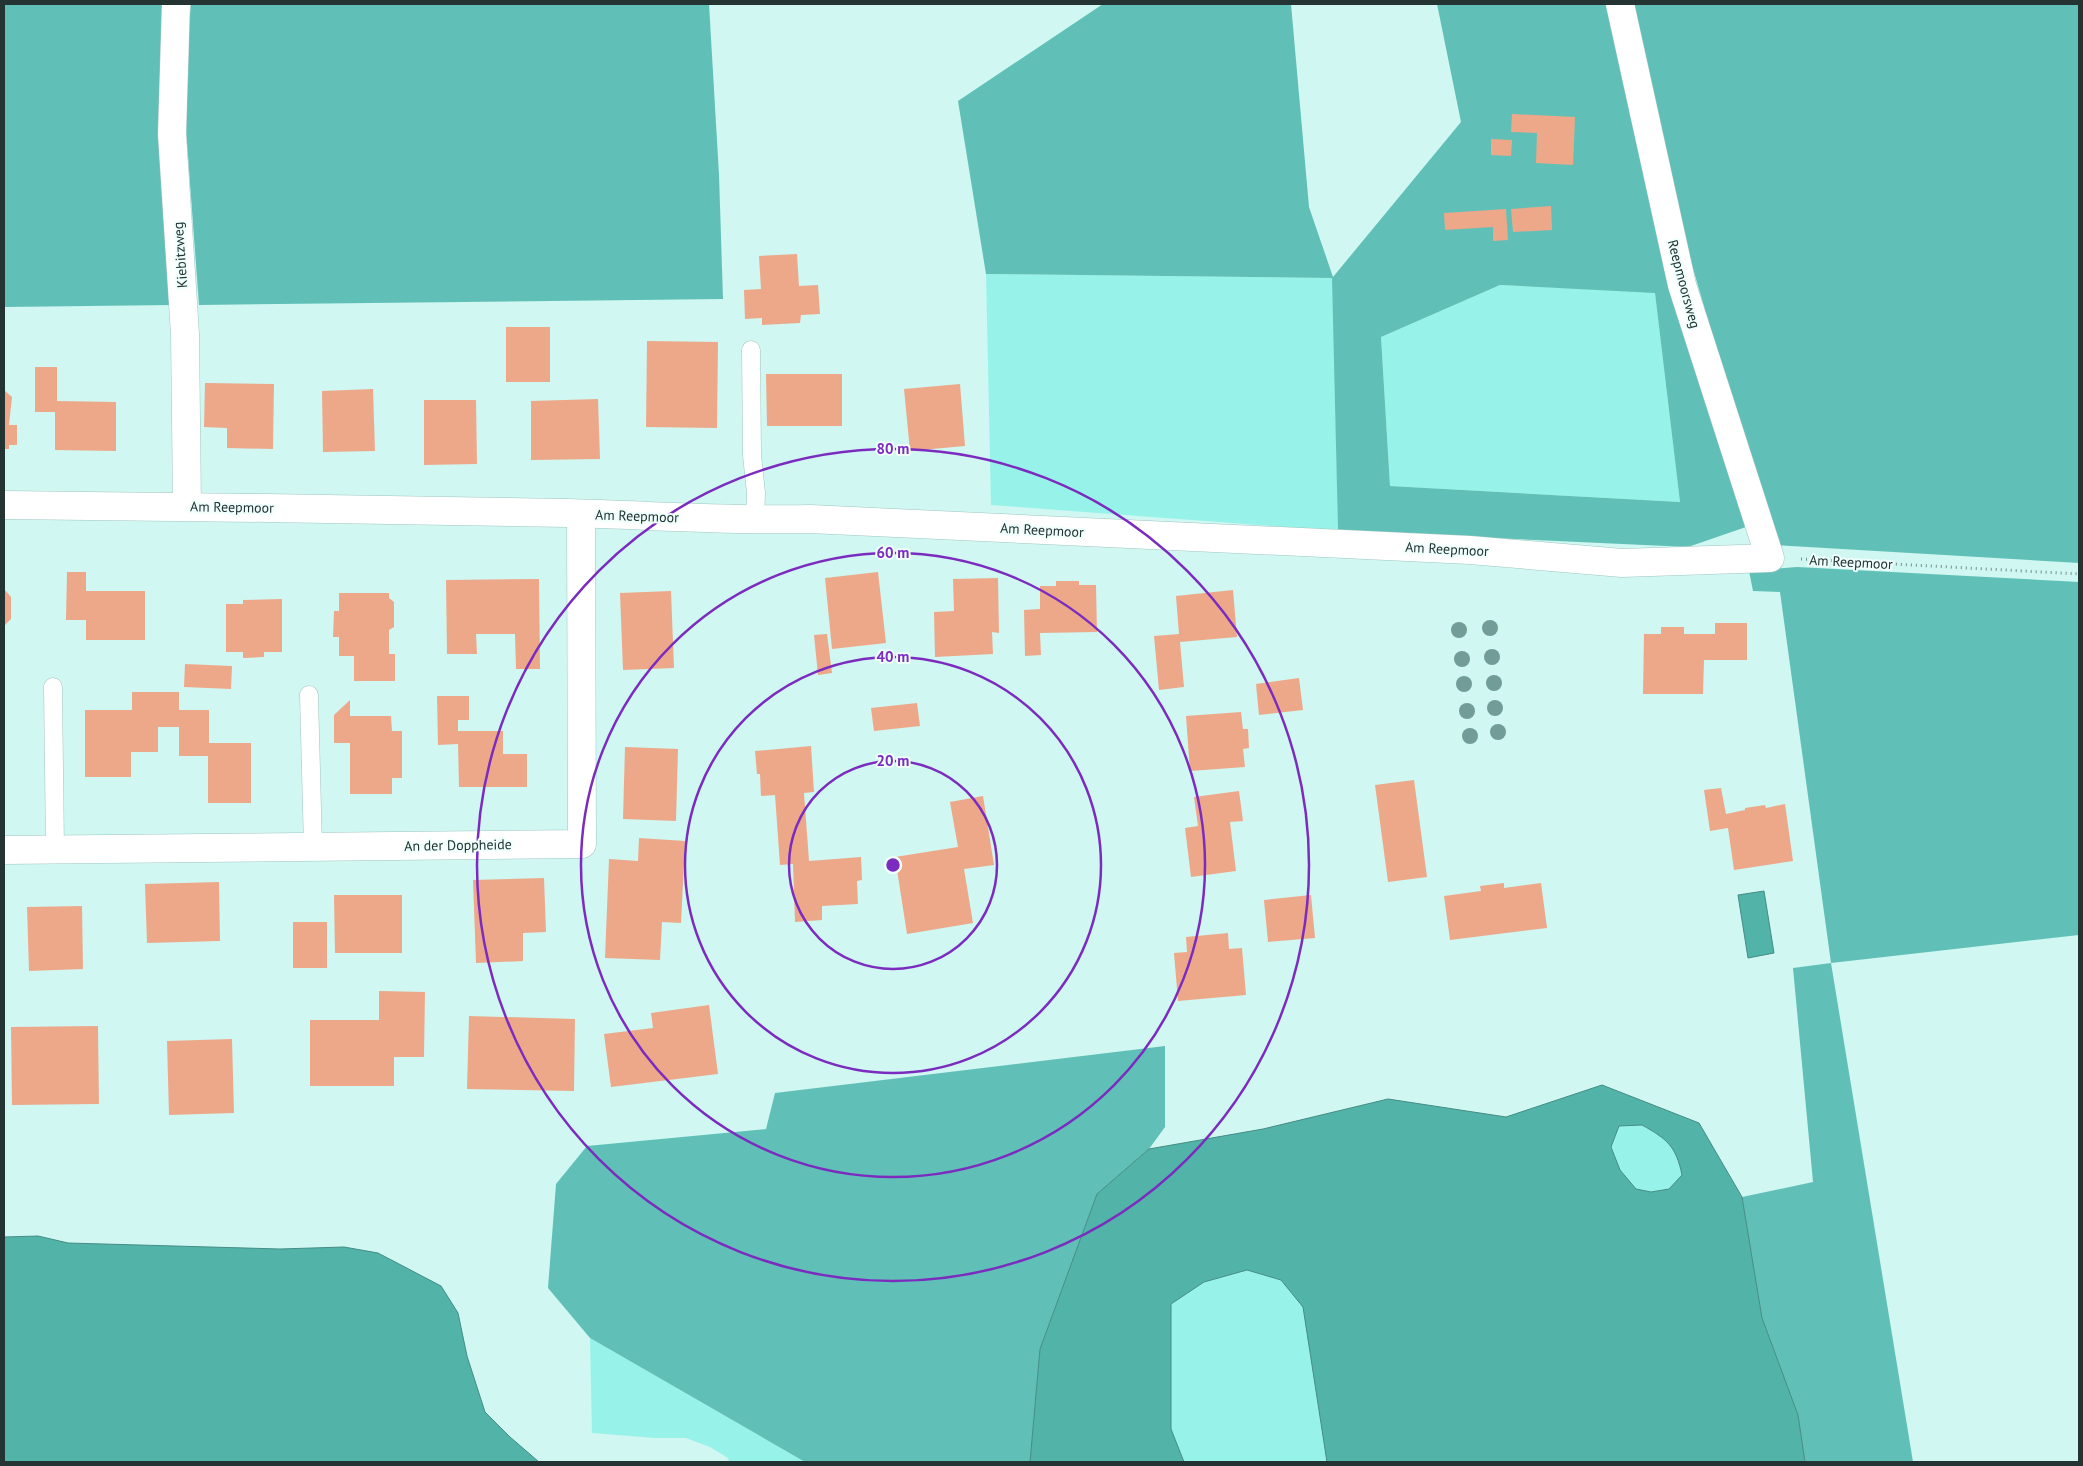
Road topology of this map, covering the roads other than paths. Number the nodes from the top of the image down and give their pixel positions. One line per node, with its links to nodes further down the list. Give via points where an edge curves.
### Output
1 (176, 4): 5 (street, Kiebitzweg, via 172,134 185,334)
2 (1620, 4): 8 (street, Reepmoorsweg, via 1682,285)
3 (751, 350): 7 (lane)
4 (4, 505): 5 (street, Am Reepmoor)
5 (187, 506): 6 (street, Am Reepmoor)
6 (581, 514): 7 (street, Am Reepmoor); 11 (street, An der Doppheide, via 582,844)
7 (755, 520): 8 (street, Am Reepmoor, via 810,519 1450,549 1622,563)
8 (1770, 558)
9 (53, 687): 13 (lane)
10 (309, 695): 11 (lane)
11 (313, 847): 13 (street, An der Doppheide)
12 (4, 850): 13 (street, An der Doppheide)
13 (55, 850)

